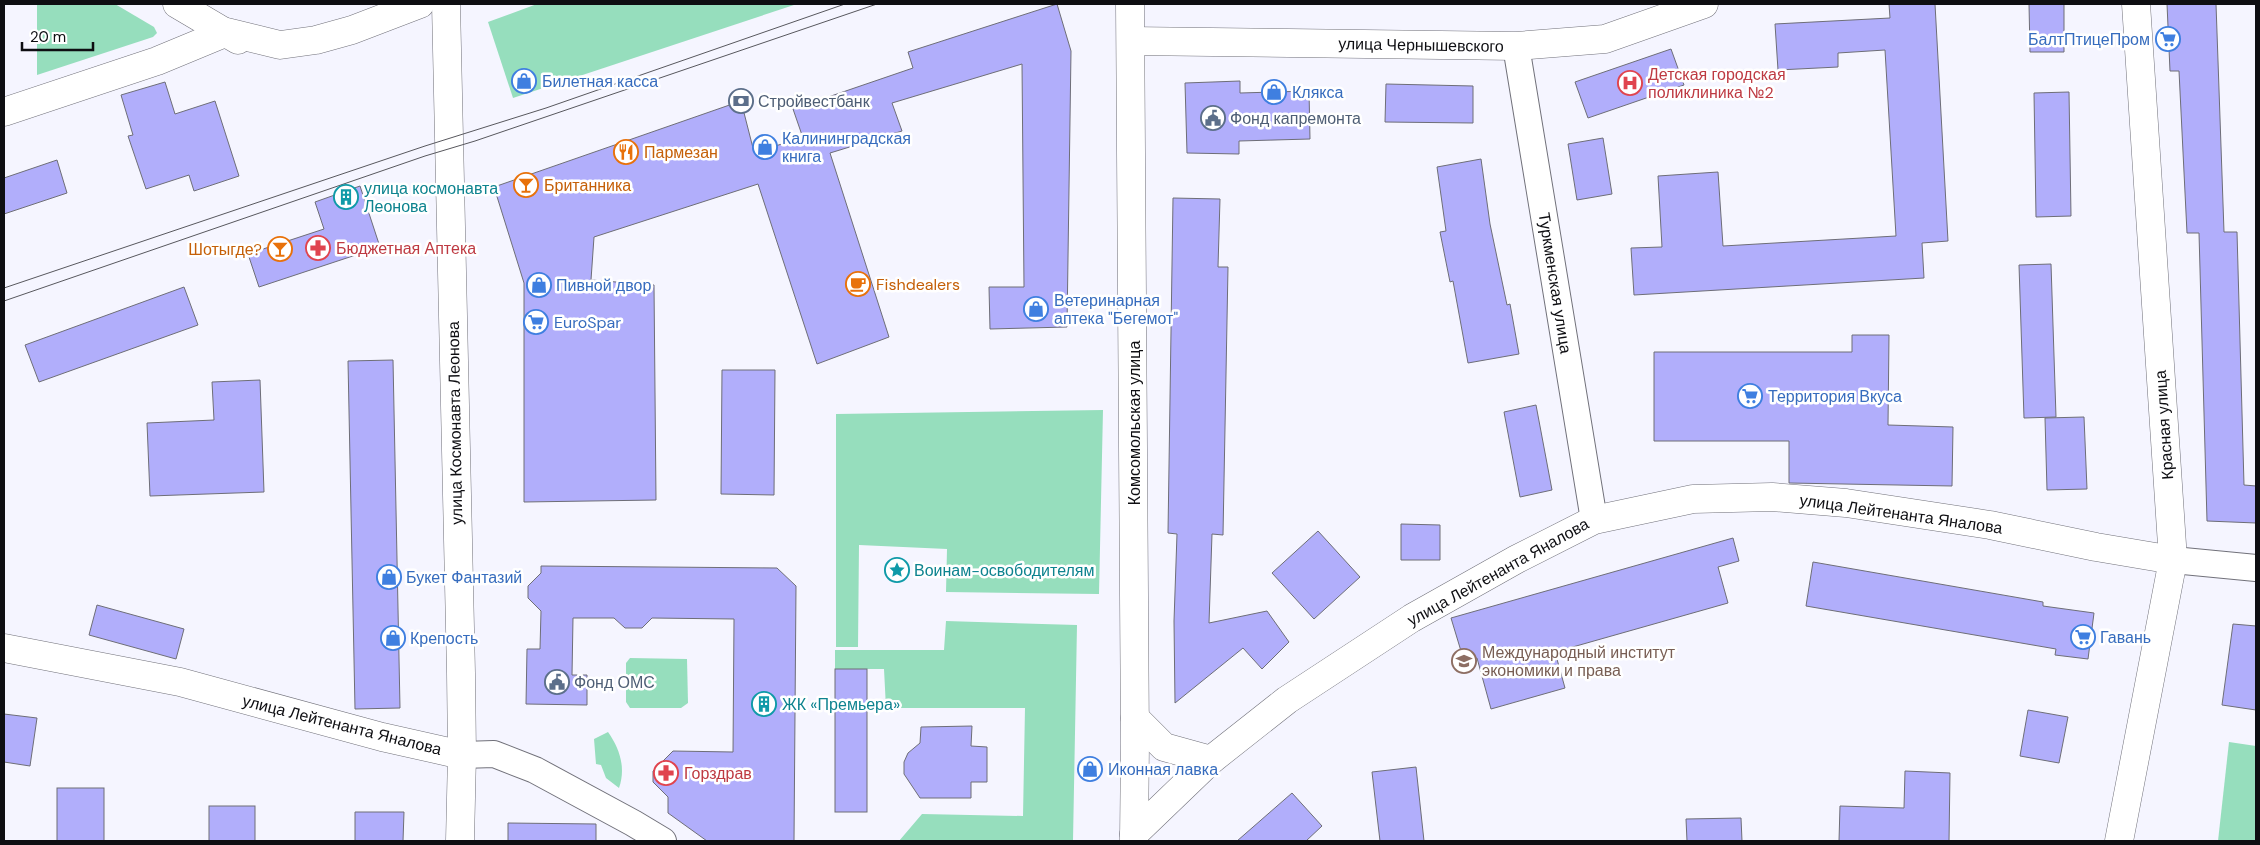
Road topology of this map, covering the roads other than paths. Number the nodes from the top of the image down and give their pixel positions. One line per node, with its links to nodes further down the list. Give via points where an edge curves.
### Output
1 (177, 4): 7 (street)
2 (420, 4): 7 (street, via 316,40 280,44)
3 (1130, 4): 8 (street, Комсомольская улица)
4 (1704, 4): 9 (street, улица Чернышевского, via 1605,39)
5 (2136, 4): 12 (street, Красная улица)
6 (452, 6): 7 (street, via 407,26 330,51 309,54 281,55 245,46); 16 (street, улица Космонавта Леонова)
7 (227, 32): 10 (street, via 157,62)
8 (1131, 41): 9 (street, улица Чернышевского); 15 (street, Комсомольская улица)
9 (1516, 46): 11 (street, Туркменская улица)
10 (4, 112)
11 (1594, 520): 12 (street, улица Лейтенанта Яналова, via 1693,499 1772,497 1846,503 1990,524 2096,548); 17 (street, улица Лейтенанта Яналова, via 1412,618 1287,700)
12 (2173, 560): 13 (street, улица Лейтенанта Яналова); 21 (street, Красная улица)
13 (2256, 568)
14 (4, 648): 16 (street, улица Лейтенанта Яналова, via 180,682 382,737)
15 (1135, 718): 17 (street, via 1164,747); 18 (street, Комсомольская улица)
16 (462, 755): 19 (street, улица Космонавта Леонова); 20 (street, улица Лейтенанта Яналова, via 494,754 535,770)
17 (1211, 760): 18 (street, улица Лейтенанта Яналова)
18 (1134, 838)
19 (460, 841)
20 (663, 841)
21 (2118, 841)

